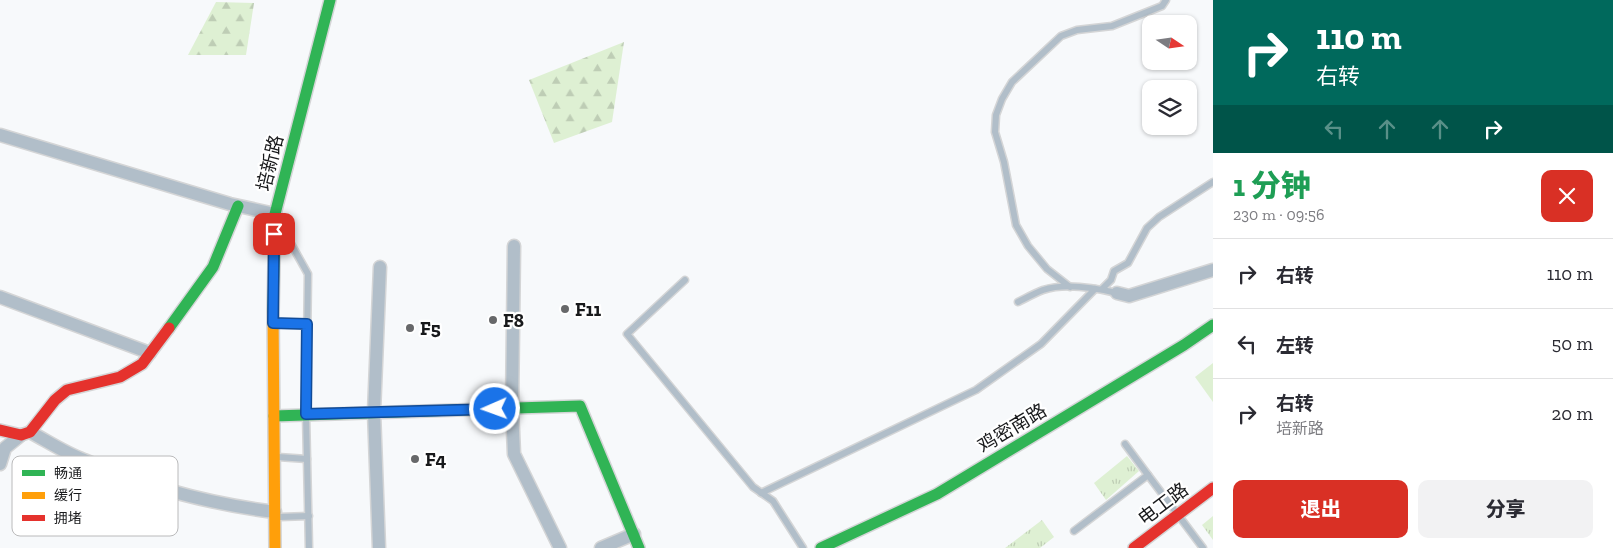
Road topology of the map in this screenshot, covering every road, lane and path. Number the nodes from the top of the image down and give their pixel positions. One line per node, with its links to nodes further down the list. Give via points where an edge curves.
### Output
1 (330, 0): 6 (main road, 培新路)
2 (1166, 0): 11 (lane, via 1162,6 1112,26 1077,30 1061,36 1012,82 996,115 995,132 1016,225 1047,269)
3 (0, 135): 5 (street)
4 (1213, 182): 12 (lane, via 1147,228 1128,263 1114,271 1111,280)
5 (238, 206): 6 (street); 19 (main road, via 213,267)
6 (275, 214): 16 (main road, 培新路); 17 (lane, via 308,274)
7 (514, 246): 20 (street)
8 (380, 267): 21 (street)
9 (1213, 270): 13 (street, via 1129,296)
10 (685, 280): 34 (lane, via 627,334)
11 (1070, 287): 12 (lane); 15 (lane, via 1045,290)
12 (1098, 289): 13 (lane); 34 (lane, via 1041,344 976,390)
13 (1117, 293)
14 (0, 297): 19 (street)
15 (1018, 302)
16 (273, 323): 17 (lane); 23 (main road, 培新路)
17 (307, 324): 22 (lane)
18 (1213, 325): 47 (main road, 鸡密南路, via 937,494)
19 (150, 353): 25 (main road, via 142,364 120,377 67,390)
20 (512, 408): 21 (main road); 39 (main road, via 580,406); 43 (street, via 514,454)
21 (374, 412): 22 (main road); 42 (street)
22 (306, 414): 23 (main road); 29 (lane)
23 (274, 416): 28 (main road, 培新路)
24 (0, 430): 25 (main road)
25 (25, 434): 27 (street); 30 (street, via 5,448)
26 (1125, 444): 31 (lane)
27 (73, 456)
28 (274, 457): 29 (lane); 35 (main road, 培新路)
29 (307, 459): 37 (lane)
30 (0, 464)
31 (1148, 475): 36 (lane); 38 (lane)
32 (1213, 488): 36 (main road, 电工路)
33 (178, 492): 35 (street)
34 (761, 493): 46 (lane, via 773,501)
35 (275, 514): 37 (lane); 40 (main road, 培新路)
36 (1178, 514): 48 (main road, 电工路); 49 (lane)
37 (308, 516): 41 (lane)
38 (1074, 531)
39 (634, 534): 44 (street); 45 (main road)
40 (275, 548)
41 (309, 548)
42 (379, 548)
43 (560, 548)
44 (601, 548)
45 (640, 548)
46 (803, 548)
47 (821, 548)
48 (1134, 548)
49 (1203, 548)

